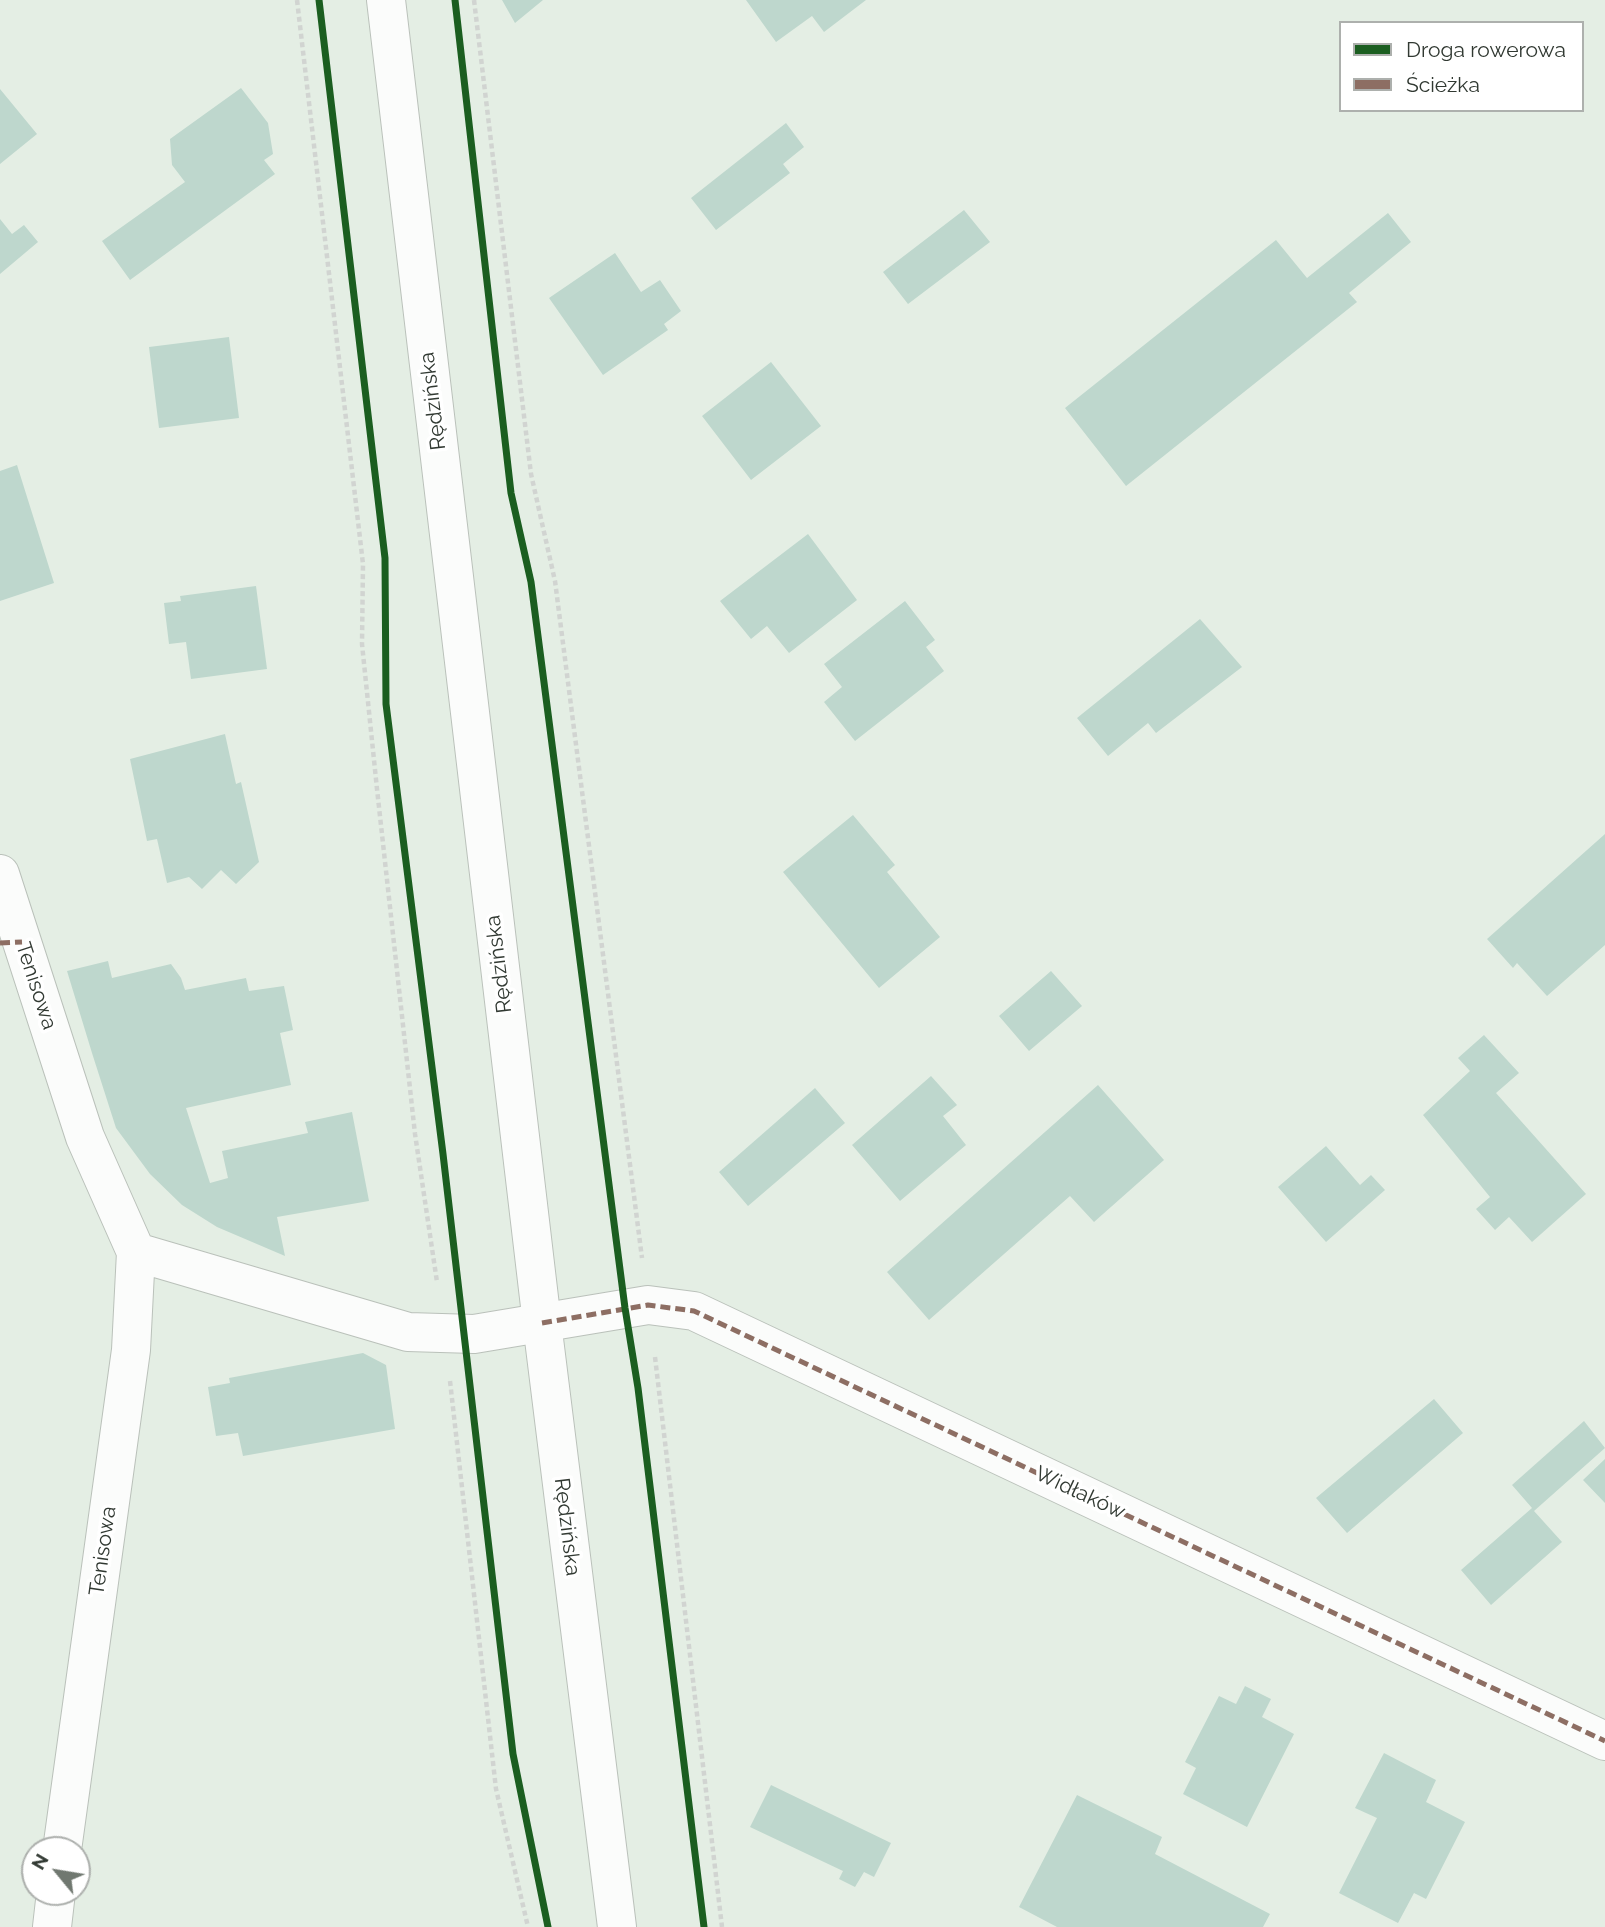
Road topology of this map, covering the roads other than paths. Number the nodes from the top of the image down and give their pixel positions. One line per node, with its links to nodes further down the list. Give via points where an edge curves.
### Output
1 (386, 0): 4 (street, Rędzińska)
2 (0, 874): 3 (street, Tenisowa, via 85,1137)
3 (136, 1252): 4 (street, via 408,1332 474,1334); 6 (street, Tenisowa, via 131,1350)
4 (542, 1323): 5 (street, Widłaków, via 648,1305 694,1311); 9 (street, Rędzińska)
5 (1605, 1741)
6 (64, 1836)
7 (54, 1906): 8 (street)
8 (52, 1927)
9 (617, 1927)

